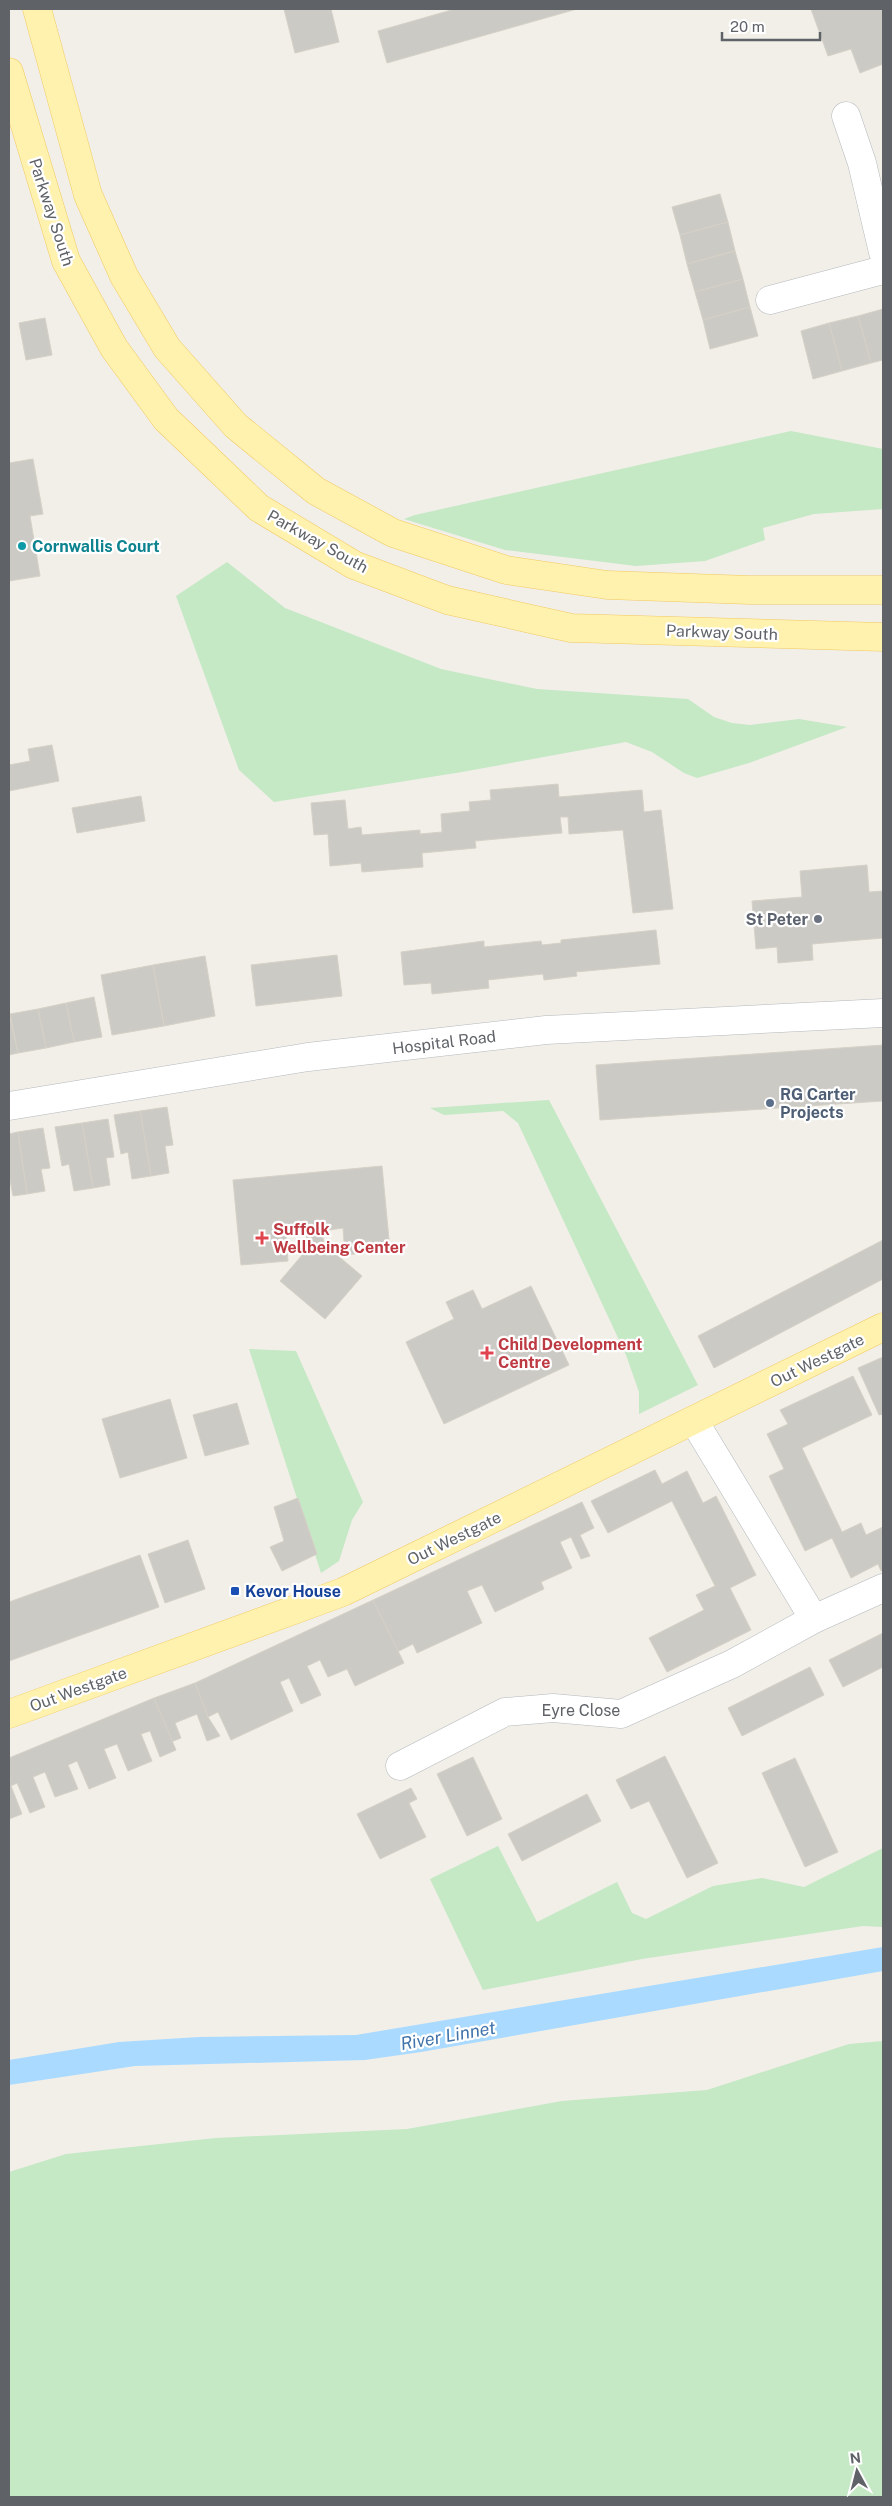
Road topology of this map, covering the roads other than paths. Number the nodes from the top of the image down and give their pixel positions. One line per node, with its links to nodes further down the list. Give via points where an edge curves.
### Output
1 (37, 9): 7 (main road, via 88,195 124,276 167,348 229,419 316,491 393,533 506,570 607,586)
2 (9, 72): 8 (main road, Parkway South, via 66,261 114,348 166,420 259,508 354,565 447,600 571,628)
3 (846, 116): 4 (street, via 862,163)
4 (883, 252)
5 (883, 270): 6 (street)
6 (770, 300)
7 (883, 590)
8 (883, 637)
9 (883, 1013): 10 (street, Hospital Road, via 546,1030 308,1057)
10 (9, 1106)
11 (883, 1327): 12 (main road, Out Westgate)
12 (694, 1421): 14 (street); 15 (main road, Out Westgate, via 343,1592)
13 (883, 1588): 14 (street, Eyre Close)
14 (814, 1618): 16 (street, Eyre Close, via 732,1664 621,1714 553,1708 505,1712)
15 (9, 1714)
16 (400, 1766)

